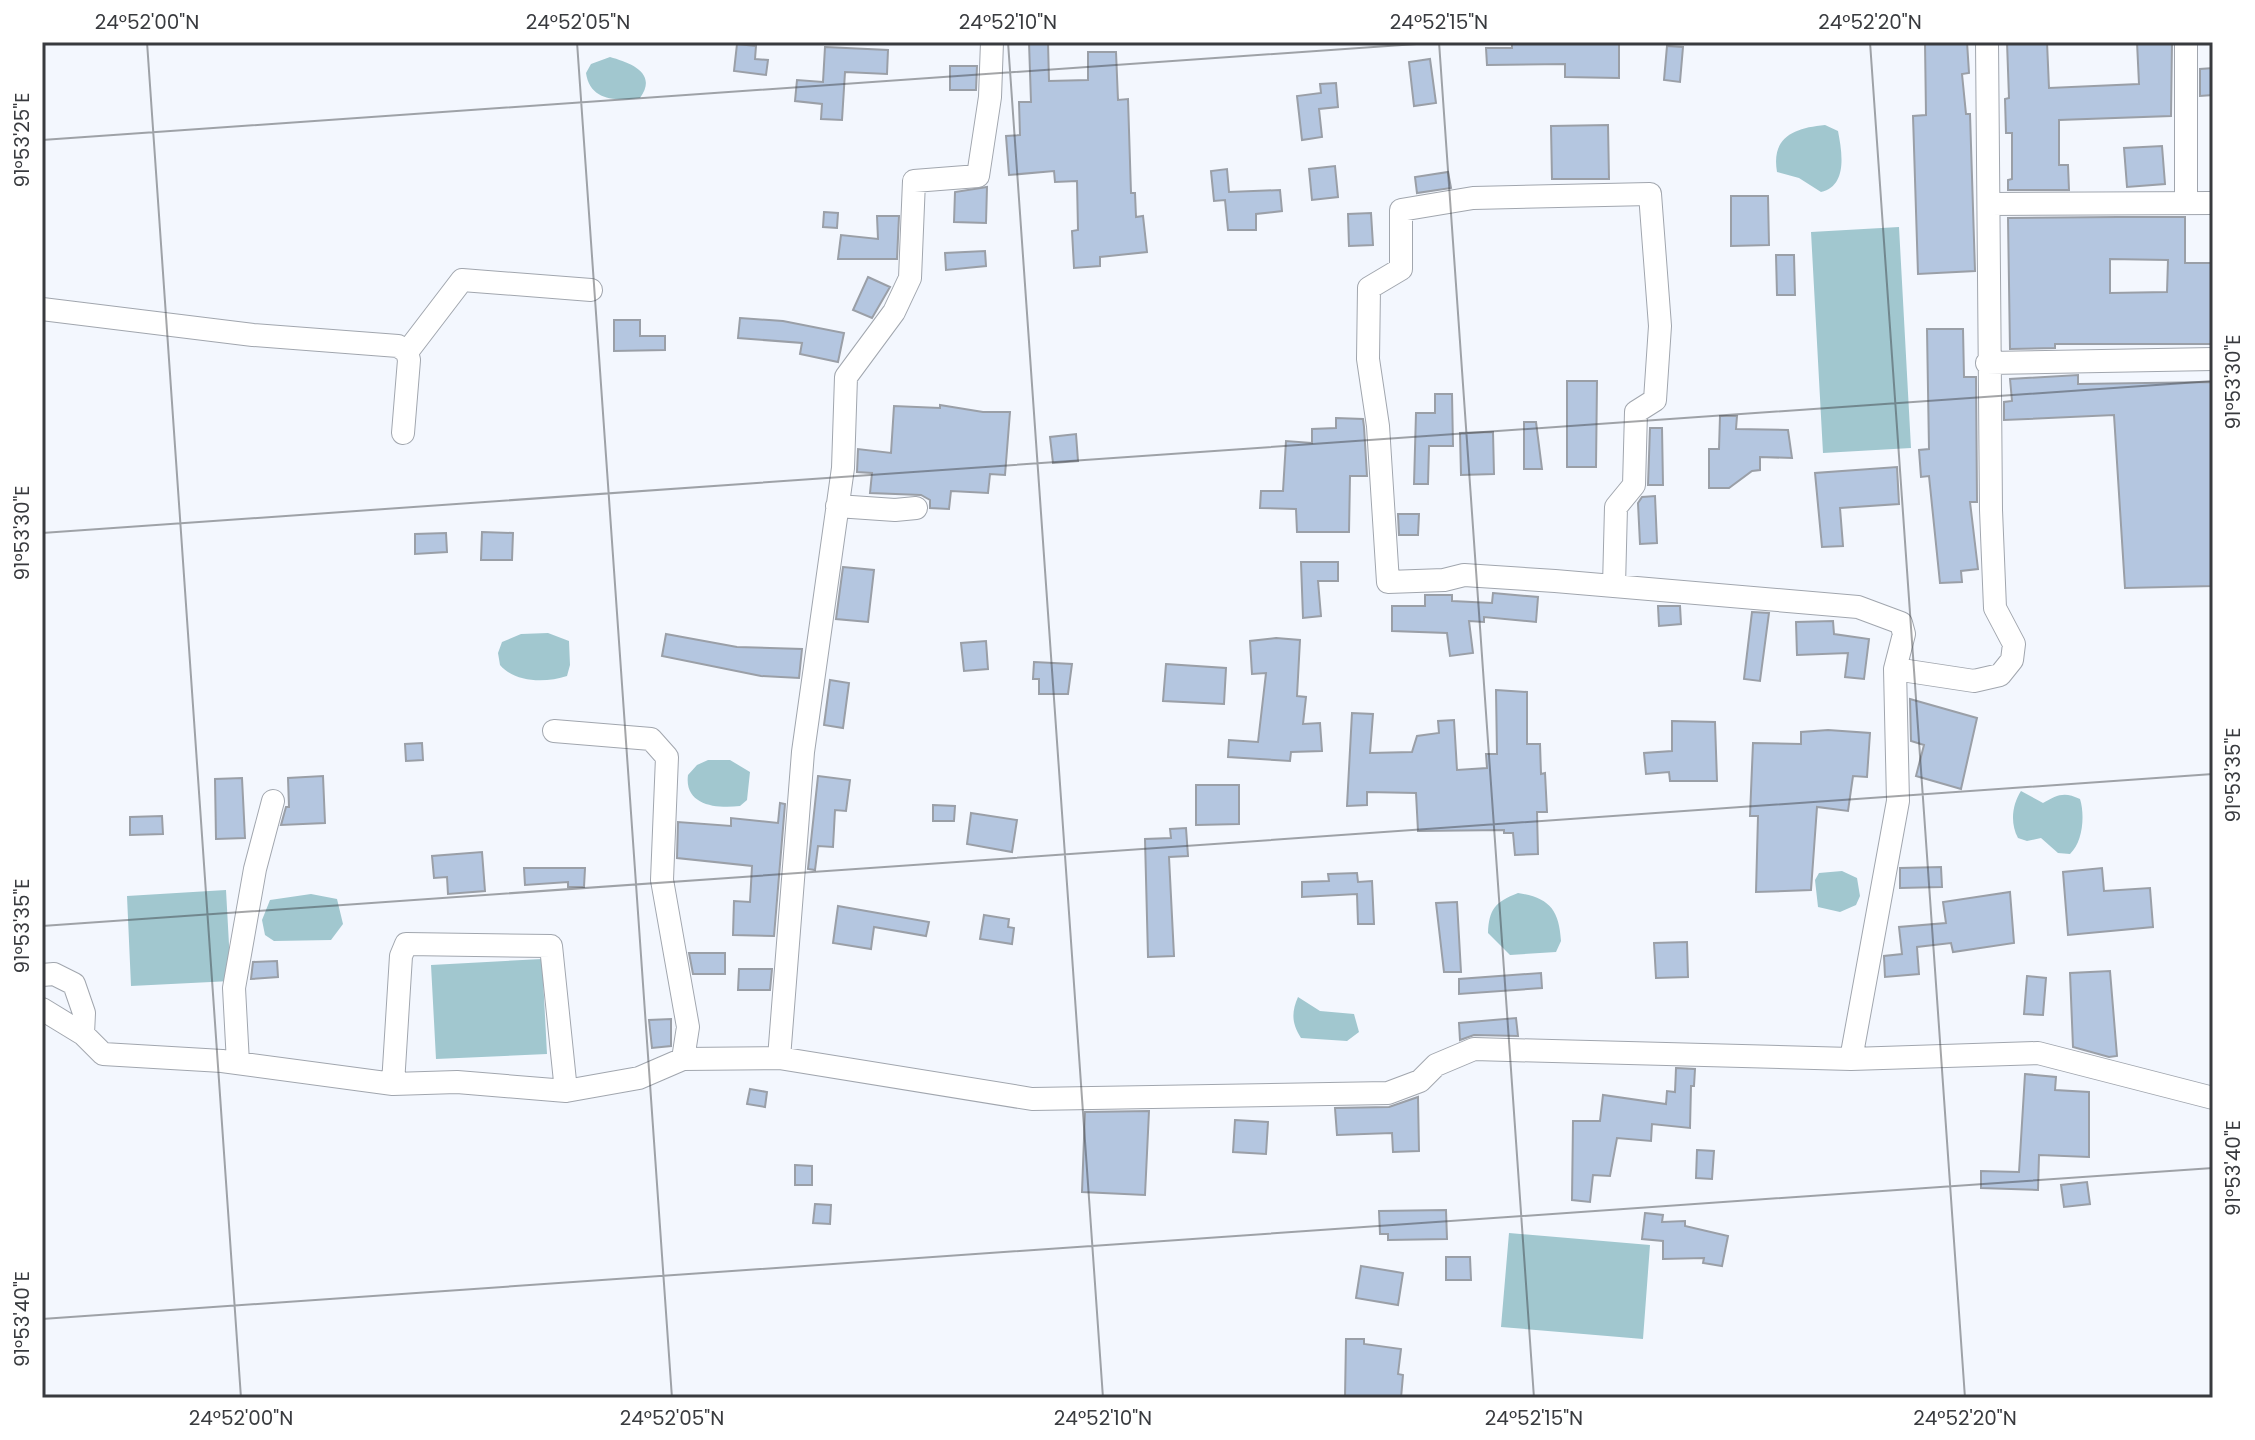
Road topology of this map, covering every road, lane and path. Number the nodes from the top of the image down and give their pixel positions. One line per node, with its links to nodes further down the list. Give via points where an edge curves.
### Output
1 (992, 42): 13 (street, via 978,176 914,181 910,278 894,312 846,377)
2 (1987, 42): 6 (street)
3 (2186, 42): 4 (street)
4 (2186, 202): 5 (street); 6 (street)
5 (2213, 203)
6 (1989, 204): 11 (street)
7 (591, 290): 9 (street, via 462,280)
8 (42, 309): 9 (street, via 253,335 398,346)
9 (407, 352): 12 (street)
10 (2213, 359): 11 (street)
11 (1987, 363): 16 (street, via 1995,608 2014,644 2012,660 2000,675 1974,681)
12 (403, 433)
13 (837, 506): 14 (street); 22 (street, via 803,752)
14 (916, 508)
15 (1614, 586): 15 (street, via 1464,575 1388,582 1368,359 1369,288 1401,269 1401,210 1473,198 1650,194 1660,326 1655,400 1636,412 1634,485 1616,507); 16 (street, via 1858,607 1901,623 1904,634)
16 (1895, 669): 24 (street, via 1898,801)
17 (554, 731): 23 (street, via 651,739 667,757 662,880 688,1027)
18 (273, 801): 25 (street, via 234,988)
19 (42, 975): 21 (street, via 54,974 74,984 84,1013)
20 (42, 1009): 21 (street)
21 (83, 1034): 25 (street, via 103,1054)
22 (779, 1058): 23 (street); 24 (street, via 1032,1099 1388,1093 1474,1049)
23 (683, 1059): 27 (street, via 639,1078)
24 (1851, 1059): 28 (street, via 2038,1053)
25 (238, 1063): 26 (street)
26 (393, 1084): 27 (street, via 457,1082); 27 (street, via 406,944 551,946)
27 (566, 1091)
28 (2213, 1098)

